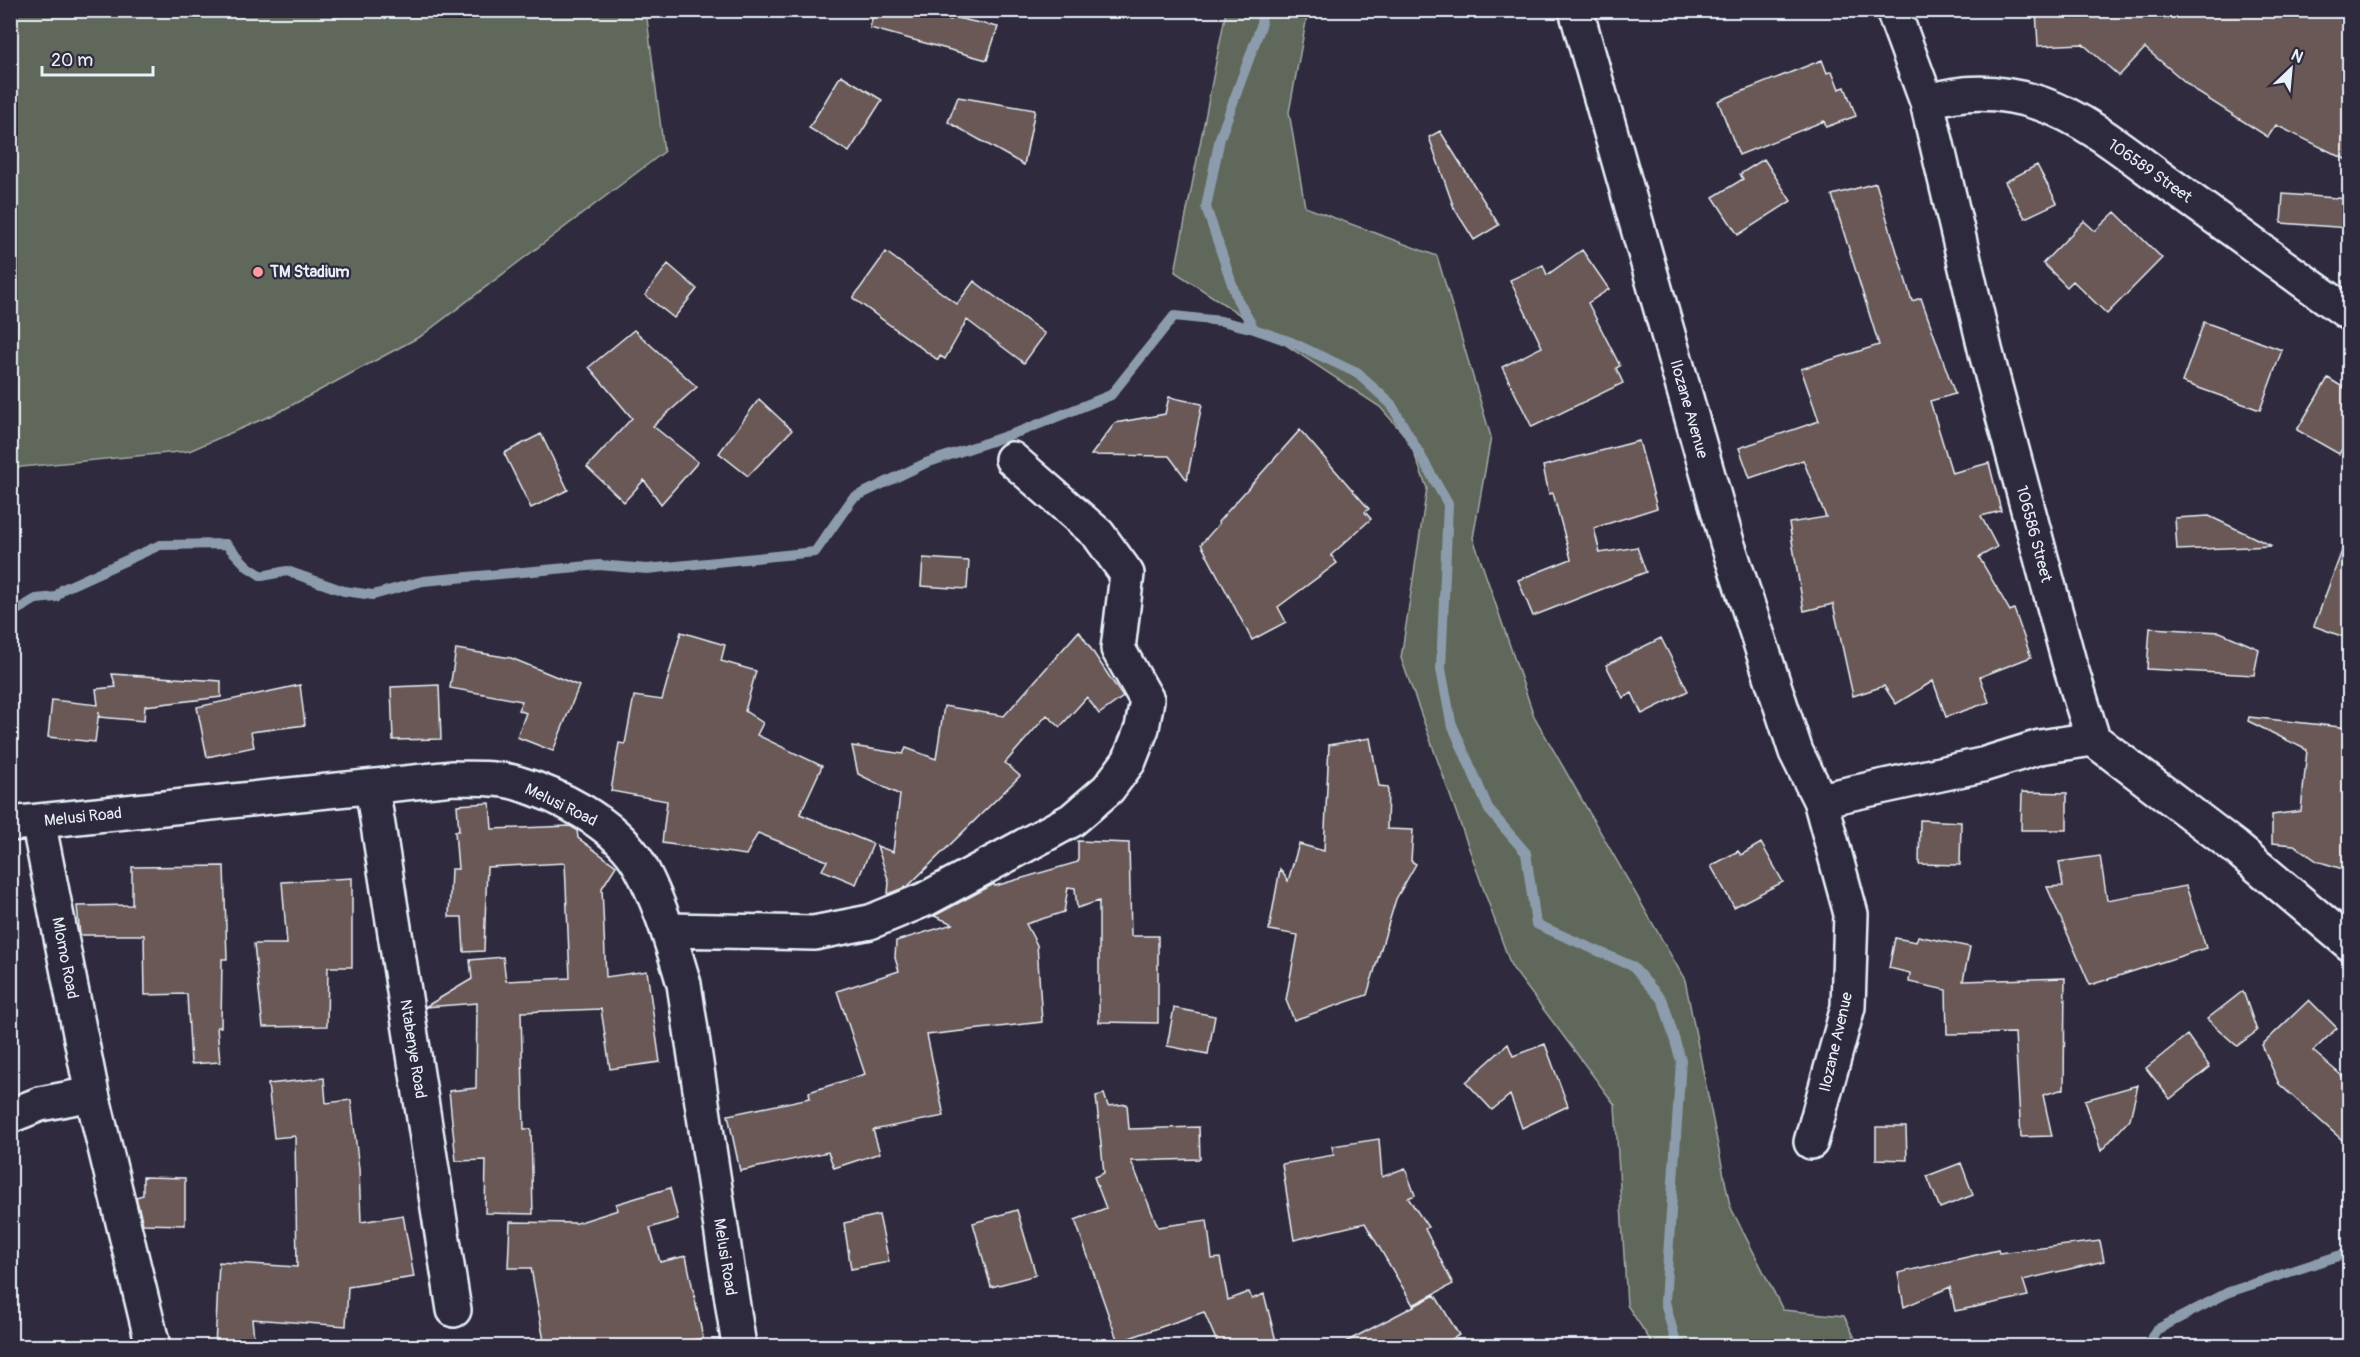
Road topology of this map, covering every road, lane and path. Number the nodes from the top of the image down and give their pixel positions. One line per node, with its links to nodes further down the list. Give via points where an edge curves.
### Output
1 (1576, 10): 8 (street, Ilozane Avenue, via 1727,542 1796,752)
2 (1893, 10): 3 (street, 106586 Street)
3 (1926, 102): 4 (street, 106589 Street, via 1952,93 1999,94 2043,105 2067,116 2133,158); 6 (street, 106586 Street, via 1986,353)
4 (2349, 314)
5 (1012, 459): 10 (street, via 1098,534 1127,574 1118,649 1147,700 1142,728 1129,761 1108,789 1072,820 926,899 870,922 814,933)
6 (2093, 739): 8 (street, via 2040,747 1982,765); 11 (street, via 2235,847)
7 (372, 787): 9 (street, Melusi Road); 10 (street, Melusi Road, via 453,778 516,782 562,801 605,826 636,859); 15 (street, Ntabenye Road)
8 (1820, 800): 14 (street, Ilozane Avenue, via 1851,914 1851,968 1848,1008)
9 (24, 823): 12 (street, Mlomo Road)
10 (668, 930): 17 (street, Melusi Road, via 684,984)
11 (2349, 944)
12 (92, 1094): 13 (street, via 40,1104); 16 (street, Mlomo Road)
13 (10, 1116)
14 (1811, 1142)
15 (454, 1310)
16 (153, 1347)
17 (739, 1347)

